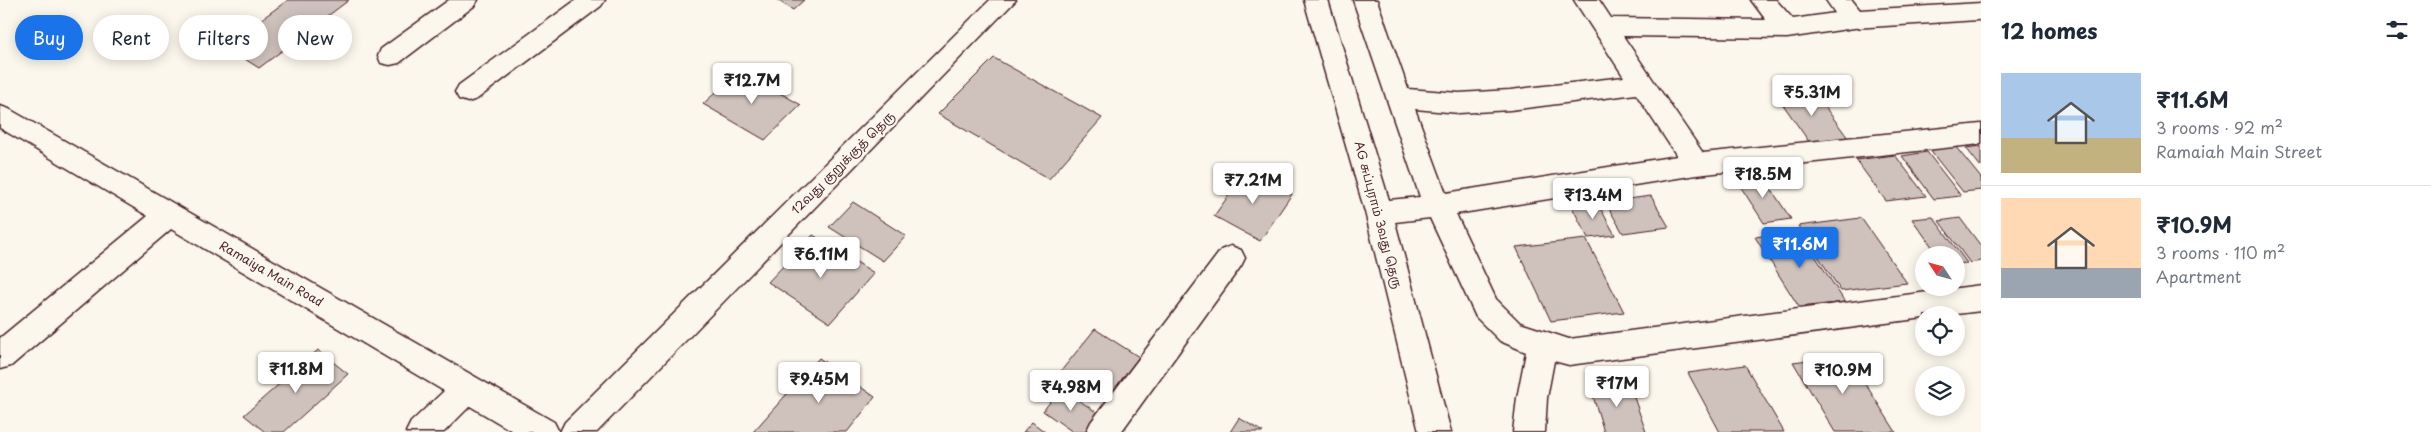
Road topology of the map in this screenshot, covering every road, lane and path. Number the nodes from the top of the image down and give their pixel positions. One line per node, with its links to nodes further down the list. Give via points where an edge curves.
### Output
1 (466, 0): 13 (street)
2 (593, 0): 15 (street)
3 (1004, 0): 29 (street, 12வது குறுக்குத் தெரு)
4 (1316, 0): 20 (street, AG சுப்புராம் 3வது தெரு)
5 (1365, 0): 16 (street)
6 (1586, 0): 11 (street)
7 (1763, 0): 12 (street)
8 (1838, 0): 10 (street)
9 (1975, 9): 10 (street)
10 (1854, 19): 12 (street)
11 (1604, 27): 12 (street); 14 (street)
12 (1787, 29)
13 (390, 56)
14 (1642, 84): 16 (street, via 1459,103); 19 (street)
15 (468, 92)
16 (1398, 98): 20 (street, via 1427,182)
17 (0, 116): 21 (street, Ramaiya Main Road)
18 (1981, 134): 19 (street)
19 (1696, 164): 20 (street)
20 (1407, 209): 24 (street, via 1486,308 1510,332); 31 (street, AG சுப்புராம் 3வது தெரு)
21 (169, 215): 25 (street); 26 (street, Ramaiya Main Road)
22 (1231, 258): 30 (street)
23 (1981, 298): 24 (street, via 1569,352)
24 (1542, 346): 32 (street)
25 (0, 356)
26 (468, 388): 27 (street); 28 (street, Ramaiya Main Road)
27 (422, 432)
28 (543, 432)
29 (576, 432)
30 (1102, 432)
31 (1435, 432)
32 (1529, 432)

